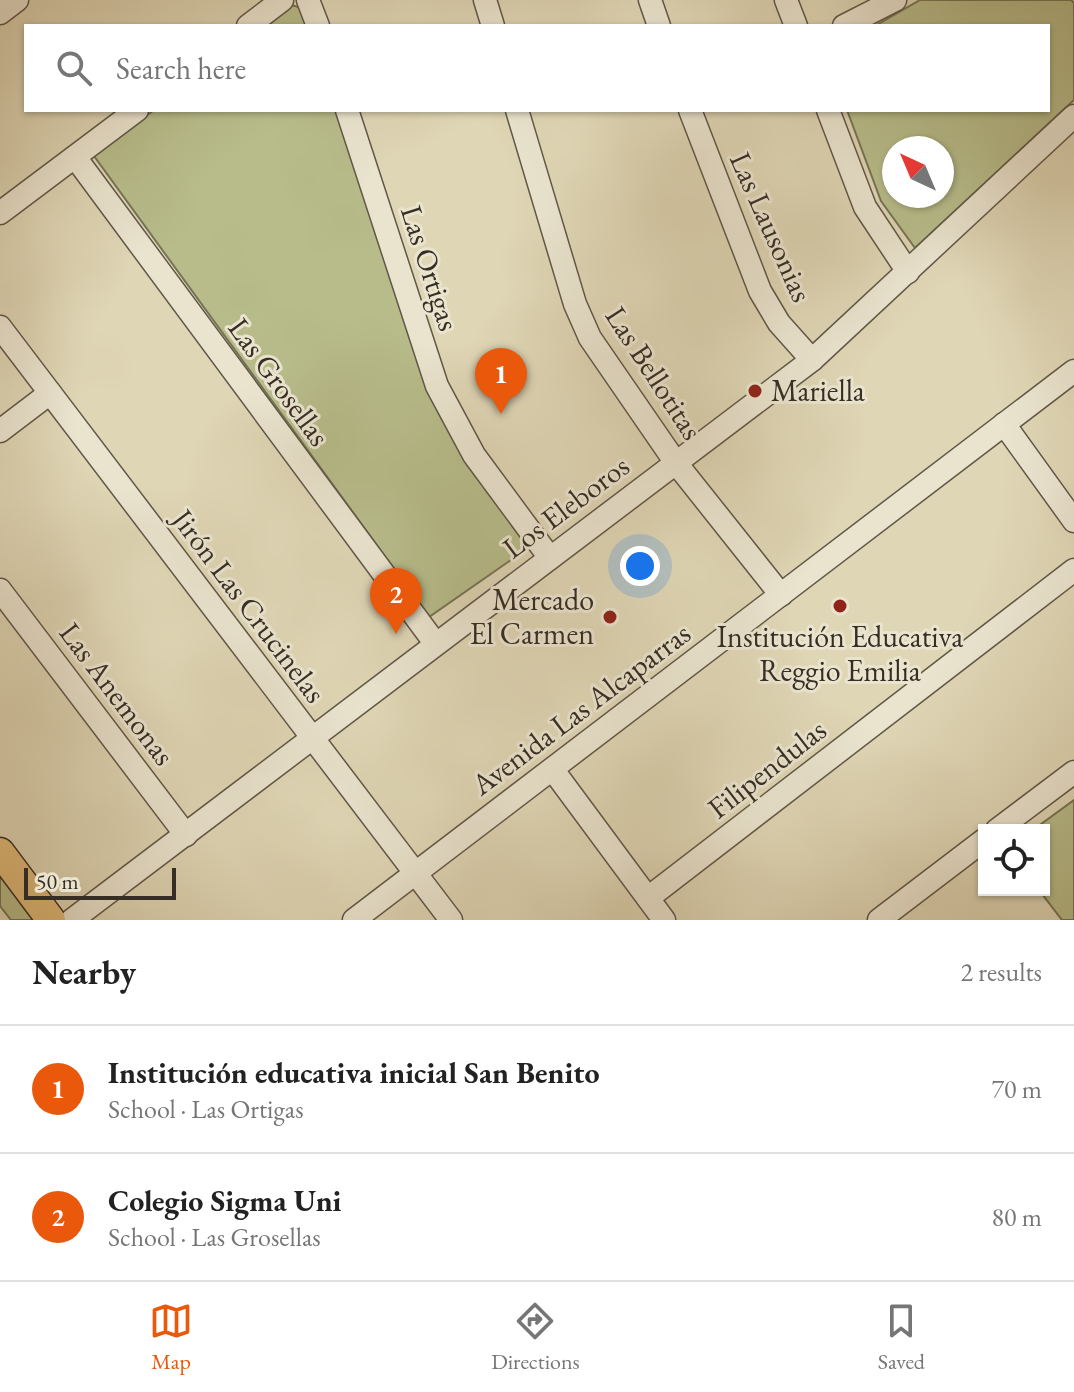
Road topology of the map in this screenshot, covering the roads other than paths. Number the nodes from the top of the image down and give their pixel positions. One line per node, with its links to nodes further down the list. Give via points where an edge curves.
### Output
1 (17, 0): 8 (street)
2 (282, 0): 9 (street)
3 (308, 0): 10 (street)
4 (485, 0): 11 (street)
5 (650, 0): 12 (street)
6 (786, 0): 13 (street)
7 (895, 0): 14 (street)
8 (0, 13)
9 (251, 24)
10 (317, 24)
11 (492, 24)
12 (658, 24)
13 (795, 24)
14 (848, 24)
15 (134, 112): 21 (street)
16 (348, 112): 32 (street, Las Ortigas, via 452,420)
17 (518, 112): 30 (street, Las Bellotitas, via 575,304 612,375)
18 (691, 112): 25 (street, Las Lausonias, via 760,291 779,323)
19 (829, 112): 23 (street, via 865,207)
20 (1074, 116): 23 (street, Los Eleboros)
21 (75, 157): 22 (street); 36 (street, Las Grosellas)
22 (0, 213)
23 (908, 272): 25 (street, Los Eleboros)
24 (0, 327): 27 (street, Jirón Las Crucinelas)
25 (812, 360): 30 (street, Los Eleboros)
26 (1074, 371): 28 (street, Avenida Las Alcaparras)
27 (50, 393): 29 (street); 37 (street, Jirón Las Crucinelas)
28 (1004, 424): 31 (street); 35 (street, Avenida Las Alcaparras)
29 (0, 431)
30 (676, 463): 32 (street, Los Eleboros); 35 (street, Las Bellotitas)
31 (1074, 521)
32 (550, 558): 36 (street, Los Eleboros)
33 (1074, 570): 45 (street, Filipendulas)
34 (0, 590): 41 (street, Las Anemonas)
35 (781, 595): 38 (street, Avenida Las Alcaparras)
36 (435, 643): 37 (street, Los Eleboros)
37 (311, 738): 41 (street, Los Eleboros); 44 (street, Jirón Las Crucinelas)
38 (553, 770): 44 (street, Avenida Las Alcaparras); 45 (street)
39 (1074, 772): 40 (street)
40 (1005, 824)
41 (186, 835): 47 (street, Los Eleboros)
42 (978, 845): 51 (street)
43 (0, 852): 46 (main road)
44 (414, 874): 48 (street, Avenida Las Alcaparras); 49 (street, Jirón Las Crucinelas)
45 (648, 898): 50 (street)
46 (51, 920)
47 (72, 920)
48 (354, 920)
49 (451, 920)
50 (664, 920)
51 (879, 920)

